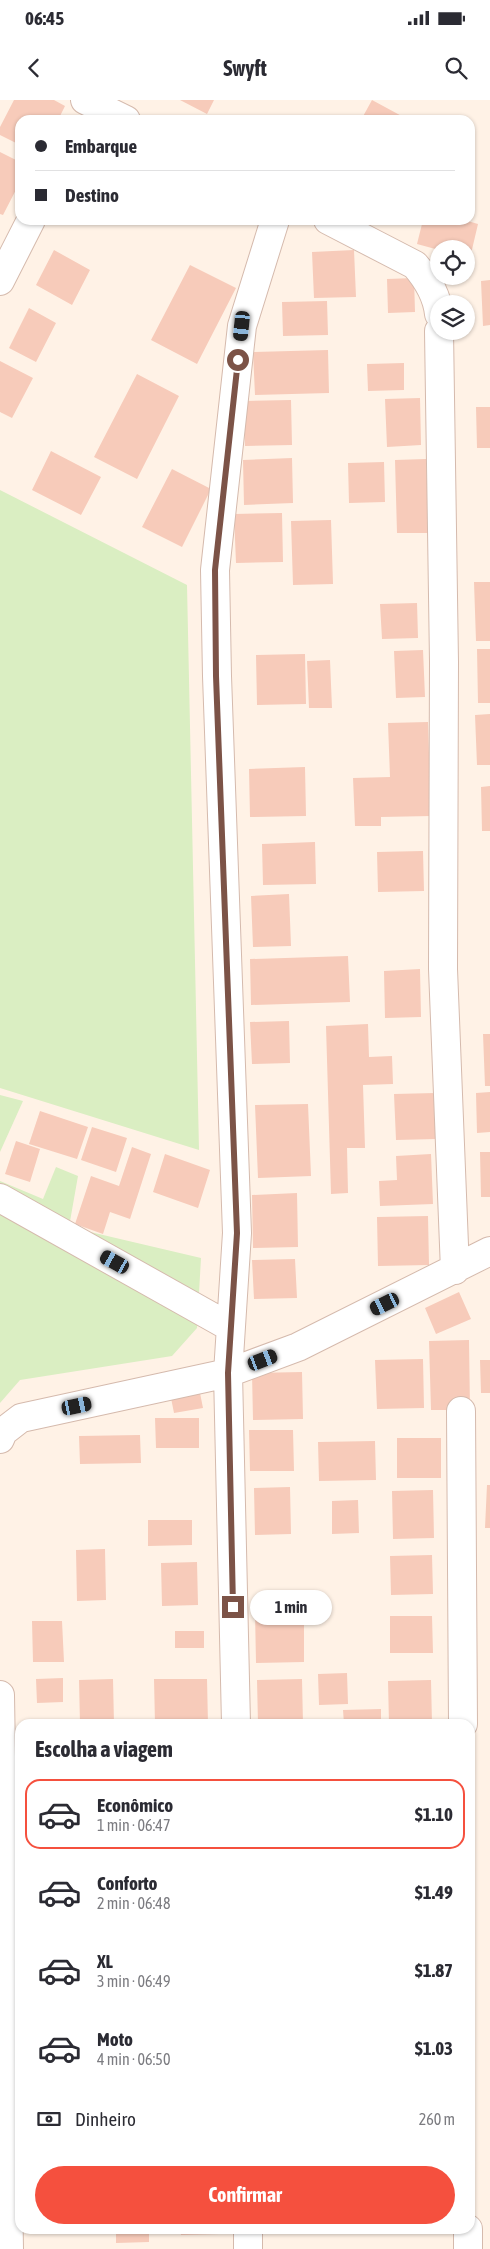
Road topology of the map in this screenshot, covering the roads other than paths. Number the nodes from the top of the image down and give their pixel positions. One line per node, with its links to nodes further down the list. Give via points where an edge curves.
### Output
1 (86, 108): 2 (street)
2 (109, 115)
3 (28, 225): 6 (street)
4 (273, 225): 12 (street, via 242,326 215,570 216,676 237,1233)
5 (338, 225): 7 (street, via 416,266)
6 (0, 281)
7 (435, 295)
8 (439, 340): 11 (street, via 444,662 443,969)
9 (0, 1198): 12 (street)
10 (490, 1251): 11 (street)
11 (455, 1270): 13 (street, via 298,1347)
12 (230, 1327): 13 (street)
13 (228, 1373): 15 (street, via 21,1418 3,1432); 17 (street)
14 (460, 1411): 18 (street)
15 (0, 1439)
16 (0, 1695): 21 (street)
17 (236, 1719)
18 (463, 1719)
19 (248, 2234): 22 (street)
20 (468, 2234): 23 (street)
21 (9, 2249)
22 (248, 2249)
23 (468, 2249)

